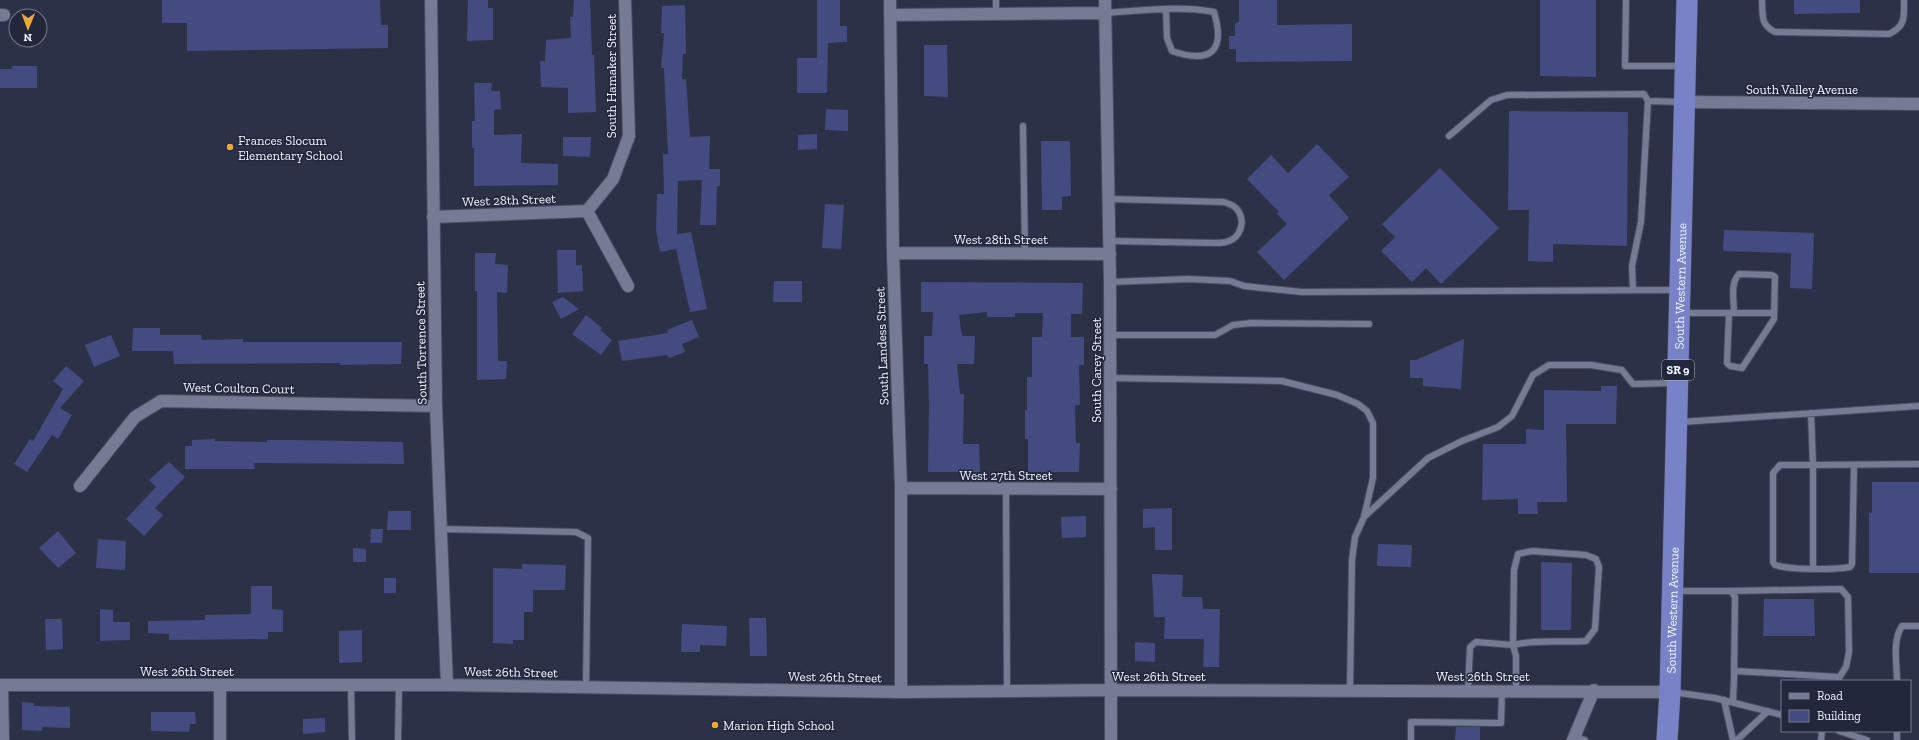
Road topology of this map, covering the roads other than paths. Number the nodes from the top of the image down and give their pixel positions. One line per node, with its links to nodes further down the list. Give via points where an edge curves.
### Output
1 (432, 0): 22 (street, South Torrence Street)
2 (624, 0): 21 (street, South Hamaker Street, via 629,136 614,179)
3 (890, 0): 13 (street, South Landess Street)
4 (996, 0): 12 (lane)
5 (1105, 0): 11 (street, South Carey Street)
6 (1626, 0): 14 (lane, via 1625,66)
7 (1687, 0): 14 (highway, South Western Avenue / SR 9)
8 (1762, 0): 9 (lane, via 1763,20 1766,27 1775,32 1881,34 1898,30 1903,23)
9 (1904, 0)
10 (1166, 10): 10 (lane, via 1214,12 1218,25 1217,42 1213,51 1203,57 1172,51 1167,38); 11 (lane)
11 (1105, 13): 12 (street); 20 (street, South Carey Street)
12 (996, 14): 13 (street)
13 (890, 15): 24 (street, South Landess Street)
14 (1686, 66): 16 (highway, South Western Avenue / SR 9)
15 (1648, 101): 16 (lane); 19 (lane, via 1644,94 1507,95 1491,100); 29 (lane, via 1641,222 1632,266)
16 (1685, 102): 17 (street, South Valley Avenue); 30 (highway, South Western Avenue / SR 9)
17 (1919, 104)
18 (1023, 126): 25 (lane)
19 (1449, 136)
20 (1109, 199): 23 (street, South Carey Street); 23 (lane, via 1224,202 1239,212 1242,221 1237,236 1229,242)
21 (587, 211): 22 (street, West 28th Street); 28 (street)
22 (433, 217): 38 (street, South Torrence Street)
23 (1110, 241): 26 (street, South Carey Street)
24 (893, 253): 25 (street, West 28th Street); 46 (street, South Landess Street)
25 (1025, 253): 26 (street, West 28th Street)
26 (1110, 254): 27 (street, South Carey Street)
27 (1110, 282): 29 (lane, via 1188,279 1230,281 1244,286 1302,292); 35 (street, South Carey Street)
28 (628, 286)
29 (1633, 290): 30 (lane)
30 (1680, 290): 31 (highway, South Western Avenue / SR 9)
31 (1680, 313): 32 (lane); 37 (highway, South Western Avenue / SR 9)
32 (1731, 313): 33 (lane); 33 (lane, via 1735,278 1739,274 1772,275 1776,278); 33 (lane, via 1727,363 1742,368 1774,319)
33 (1774, 314)
34 (1368, 324): 35 (lane, via 1250,323 1233,325 1216,335)
35 (1110, 335): 36 (street, South Carey Street)
36 (1110, 378): 48 (street, South Carey Street); 49 (lane, via 1282,381 1337,395 1358,404 1367,411 1373,423 1373,478)
37 (1678, 383): 41 (highway, South Western Avenue / SR 9); 49 (lane, via 1633,384 1622,370 1591,365 1549,365 1533,375 1512,416 1498,427 1428,458)
38 (436, 406): 45 (street, West Coulton Court, via 160,401 135,417); 50 (street, South Torrence Street)
39 (1919, 406): 40 (lane)
40 (1811, 413): 41 (lane); 43 (lane)
41 (1677, 422): 52 (highway, South Western Avenue / SR 9)
42 (1919, 464): 44 (lane)
43 (1813, 465): 44 (lane); 51 (lane); 51 (lane, via 1780,465 1773,473 1773,562 1781,567)
44 (1854, 465): 51 (lane, via 1852,564 1843,568)
45 (80, 486)
46 (901, 488): 47 (street, West 27th Street); 72 (street, South Landess Street)
47 (1006, 488): 48 (street, West 27th Street); 71 (lane)
48 (1111, 489): 65 (street, South Carey Street)
49 (1364, 517): 66 (lane, via 1355,537 1352,560)
50 (441, 529): 62 (street, South Torrence Street); 64 (lane, via 576,532 588,538)
51 (1813, 568)
52 (1672, 591): 53 (lane); 73 (highway, South Western Avenue / SR 9)
53 (1731, 592): 56 (lane, via 1735,598); 57 (lane, via 1841,589 1848,597 1849,652 1846,667)
54 (1919, 626): 58 (lane, via 1902,626 1899,630 1896,638)
55 (1514, 645): 55 (lane, via 1530,641 1586,641 1595,629 1599,567 1596,559 1586,555 1532,550 1518,554 1514,570); 67 (lane, via 1476,642 1470,647); 69 (lane)
56 (1735, 671): 57 (lane); 75 (lane)
57 (1838, 679)
58 (1897, 680)
59 (1, 685): 63 (street, West 26th Street); 80 (street)
60 (351, 685): 61 (street, West 26th Street); 63 (street, West 26th Street); 82 (lane)
61 (399, 685): 62 (street, West 26th Street); 83 (lane)
62 (447, 685): 64 (street, West 26th Street)
63 (220, 686): 81 (street)
64 (586, 687): 72 (street, West 26th Street)
65 (1111, 690): 66 (street, West 26th Street); 71 (street, West 26th Street); 84 (street, South Carey Street)
66 (1350, 690): 67 (street, West 26th Street)
67 (1468, 690): 68 (street, West 26th Street)
68 (1502, 690): 69 (street, West 26th Street); 85 (lane, via 1501,723 1411,722)
69 (1516, 690): 70 (street, West 26th Street)
70 (1594, 690): 73 (street, West 26th Street); 79 (street)
71 (1007, 691): 72 (street, West 26th Street)
72 (901, 692)
73 (1670, 692): 74 (lane); 86 (highway, South Western Avenue / SR 9)
74 (1724, 700): 75 (lane); 87 (lane)
75 (1732, 702): 76 (lane)
76 (1768, 711): 77 (lane); 88 (lane)
77 (1781, 715)
78 (1842, 732): 89 (lane)
79 (1578, 739)
80 (3, 740)
81 (220, 740)
82 (352, 740)
83 (398, 740)
84 (1111, 740)
85 (1411, 740)
86 (1666, 740)
87 (1733, 740)
88 (1737, 740)
89 (1867, 740)

